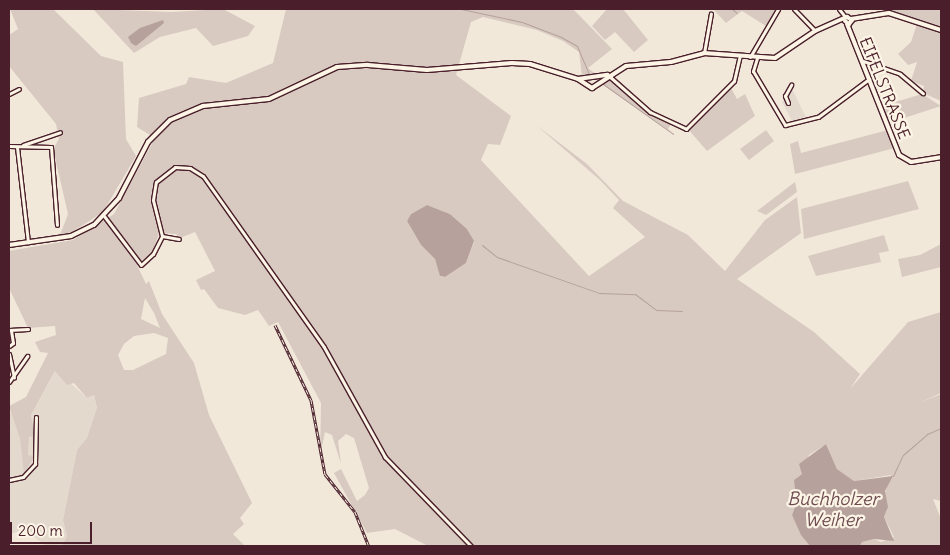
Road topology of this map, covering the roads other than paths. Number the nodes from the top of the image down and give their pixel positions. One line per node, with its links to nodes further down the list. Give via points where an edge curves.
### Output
1 (778, 9): 10 (street)
2 (794, 9): 7 (street)
3 (839, 9): 5 (street)
4 (711, 14): 8 (street)
5 (845, 21): 6 (street, via 889,12); 7 (street); 12 (street, EIFELSTRASSE)
6 (941, 30)
7 (815, 31): 11 (street, via 781,57)
8 (704, 53): 9 (street); 13 (street, via 676,62 626,66)
9 (740, 56): 10 (street); 13 (street, via 734,81 686,129 650,112)
10 (750, 57): 11 (street)
11 (756, 58): 15 (street, via 753,71 785,125 818,117)
12 (863, 61): 15 (street, EIFELSTRASSE); 22 (street, via 900,74)
13 (608, 75): 14 (street); 19 (street)
14 (597, 78): 17 (street); 19 (street)
15 (870, 78): 28 (street, EIFELSTRASSE, via 903,160)
16 (578, 79): 17 (street); 18 (street); 29 (street, via 530,64 427,70 352,65 323,72 269,99 190,109 170,120 148,142 119,198)
17 (587, 80): 18 (street)
18 (583, 83): 19 (street, via 592,88)
19 (599, 84)
20 (791, 85): 24 (street, via 785,96)
21 (19, 89): 23 (street)
22 (923, 93)
23 (9, 94)
24 (788, 103)
25 (60, 132): 27 (street)
26 (9, 146): 27 (street)
27 (19, 146): 30 (street, via 49,145); 33 (street)
28 (941, 156)
29 (104, 216): 31 (street, via 141,265 153,254); 33 (street, via 83,232)
30 (57, 225)
31 (162, 236): 32 (street); 44 (street, via 154,200 156,182 176,167 198,171 324,346 385,456)
32 (179, 239)
33 (28, 243): 34 (street)
34 (9, 245)
35 (28, 329): 36 (street)
36 (10, 330): 37 (street, via 13,343)
37 (9, 346)
38 (9, 354): 40 (street)
39 (27, 356): 40 (street)
40 (14, 377): 41 (street)
41 (9, 382)
42 (36, 417): 43 (street, via 35,464 23,476)
43 (9, 480)
44 (471, 546)

